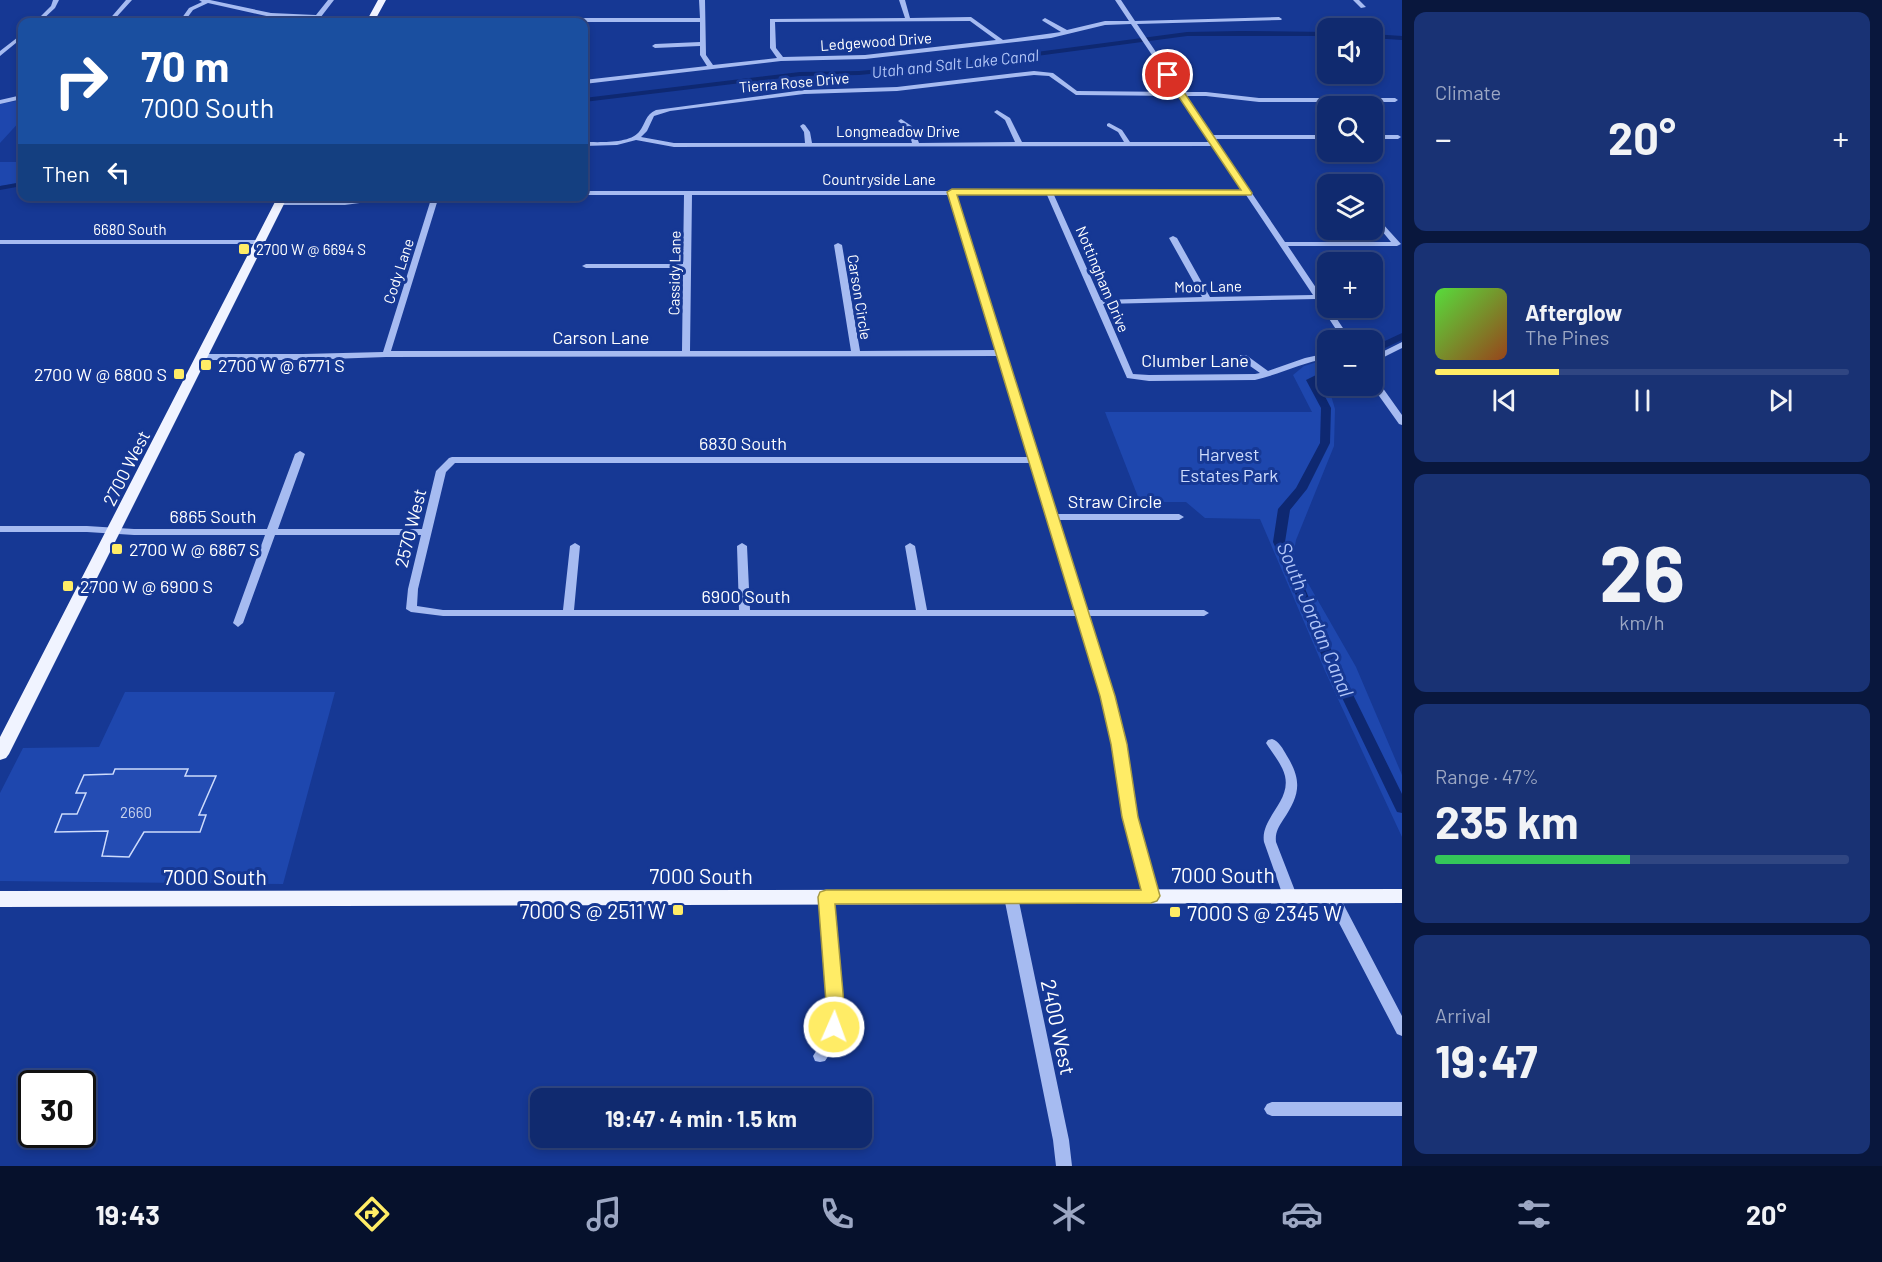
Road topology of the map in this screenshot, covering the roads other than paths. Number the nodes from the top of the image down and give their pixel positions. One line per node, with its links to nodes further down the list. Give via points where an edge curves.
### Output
1 (56, 0): 11 (street)
2 (129, 0): 12 (street)
3 (331, 0): 15 (street)
4 (382, 0): 16 (main road)
5 (702, 0): 19 (street)
6 (902, 0): 17 (street)
7 (1118, 0): 22 (street)
8 (1356, 0): 10 (street)
9 (205, 1): 13 (street); 14 (street)
10 (1363, 7)
11 (41, 18)
12 (113, 18)
13 (184, 18)
14 (297, 18)
15 (317, 18)
16 (372, 18)
17 (908, 19): 25 (street, via 971,19); 29 (street, via 772,20 773,45)
18 (1279, 19): 22 (street, Ledgewood Drive)
19 (703, 20): 21 (street); 26 (street)
20 (1045, 20): 23 (street)
21 (588, 21)
22 (1132, 22): 23 (street, Ledgewood Drive, via 1097,24); 33 (street)
23 (1066, 33): 25 (street, Ledgewood Drive)
24 (18, 39): 28 (street)
25 (1002, 42): 29 (street, Ledgewood Drive)
26 (703, 44): 27 (street); 30 (street, via 704,57)
27 (655, 46)
28 (0, 54)
29 (781, 59): 30 (street, Ledgewood Drive)
30 (711, 67): 31 (street, Ledgewood Drive)
31 (588, 82)
32 (1, 91): 35 (street)
33 (1181, 94): 34 (street, Tierra Rose Drive, via 1259,100); 40 (street); 44 (street, Tierra Rose Drive, via 1076,93 1051,74 1034,73 908,88 804,92 670,109 650,115 644,131)
34 (1395, 100)
35 (4, 101)
36 (997, 112): 46 (street, via 1008,119)
37 (901, 122): 50 (street, via 911,128)
38 (1109, 125): 47 (street, via 1120,131)
39 (803, 126): 49 (street)
40 (1210, 137): 41 (street); 48 (street)
41 (1317, 137)
42 (1383, 137): 43 (street)
43 (1398, 137)
44 (636, 138): 45 (street, Longmeadow Drive); 49 (street, Longmeadow Drive, via 674,145)
45 (588, 144)
46 (1019, 144): 47 (street, Longmeadow Drive); 50 (street, Longmeadow Drive)
47 (1128, 144): 48 (street, Longmeadow Drive)
48 (1215, 144): 55 (street)
49 (809, 145): 50 (street, Longmeadow Drive)
50 (916, 145)
51 (952, 192): 53 (street, Countryside Lane); 54 (street, Countryside Lane); 75 (street)
52 (588, 193): 53 (street, Countryside Lane)
53 (688, 193): 67 (street, Cassidy Lane)
54 (1050, 193): 55 (street, Countryside Lane); 71 (street, Nottingham Drive)
55 (1247, 193): 64 (street)
56 (280, 201): 63 (main road, 2700 West)
57 (302, 201): 58 (street)
58 (363, 201)
59 (434, 201): 76 (street, Cody Lane)
60 (1383, 228): 64 (street, via 1396,244)
61 (1173, 238): 70 (street)
62 (0, 242): 63 (street, 6680 South)
63 (259, 242): 78 (main road, 2700 West)
64 (1281, 244): 68 (street)
65 (838, 246): 74 (street, Carson Circle)
66 (586, 266): 67 (street)
67 (687, 266): 73 (street, Cassidy Lane)
68 (1317, 296)
69 (1317, 297): 70 (street, Moor Lane)
70 (1208, 300): 71 (street, Moor Lane)
71 (1099, 302): 82 (street, Nottingham Drive)
72 (1402, 345): 77 (street)
73 (686, 353): 74 (street, Carson Lane); 76 (street, Carson Lane)
74 (856, 353): 75 (street, Carson Lane)
75 (1002, 353): 87 (street)
76 (386, 354): 78 (street, Carson Lane)
77 (1383, 355)
78 (201, 357): 91 (main road, 2700 West)
79 (1243, 357): 81 (street)
80 (1317, 357): 81 (street, Clumber Lane)
81 (1268, 375): 82 (street, Clumber Lane)
82 (1130, 376)
83 (1383, 394): 84 (street)
84 (1402, 422)
85 (300, 454): 92 (street)
86 (452, 460): 87 (street, 6830 South); 93 (street, 2570 West, via 441,471)
87 (1035, 460): 88 (street)
88 (1052, 517): 89 (street, Straw Circle); 101 (street)
89 (1179, 517)
90 (0, 529): 91 (street, 6865 South)
91 (114, 531): 92 (street, 6865 South); 105 (main road, 2700 West)
92 (271, 532): 93 (street, 6865 South); 103 (street)
93 (426, 532): 97 (street, 2570 West)
94 (575, 546): 99 (street)
95 (742, 546): 100 (street)
96 (910, 546): 98 (street)
97 (411, 609): 99 (street, 6900 South, via 427,613)
98 (922, 612): 100 (street, 6900 South); 101 (street, 6900 South)
99 (568, 613): 100 (street, 6900 South)
100 (745, 613)
101 (1082, 613): 102 (street, 6900 South); 106 (street, via 1114,721 1130,817)
102 (1204, 613)
103 (238, 623)
104 (1272, 743): 107 (street, via 1293,782 1292,795 1269,835)
105 (0, 754)
106 (1151, 896): 107 (main road, 7000 South); 111 (main road, 7000 South)
107 (1290, 896): 108 (main road, 7000 South)
108 (1332, 896): 109 (main road, 7000 South); 113 (street)
109 (1402, 896)
110 (826, 897): 111 (main road, 7000 South); 112 (main road, 7000 South); 114 (street, via 836,1015 832,1039)
111 (1011, 897): 117 (street, 2400 West)
112 (0, 899)
113 (1402, 1030)
114 (820, 1056)
115 (1272, 1109): 116 (street)
116 (1402, 1109)
117 (1064, 1166)

